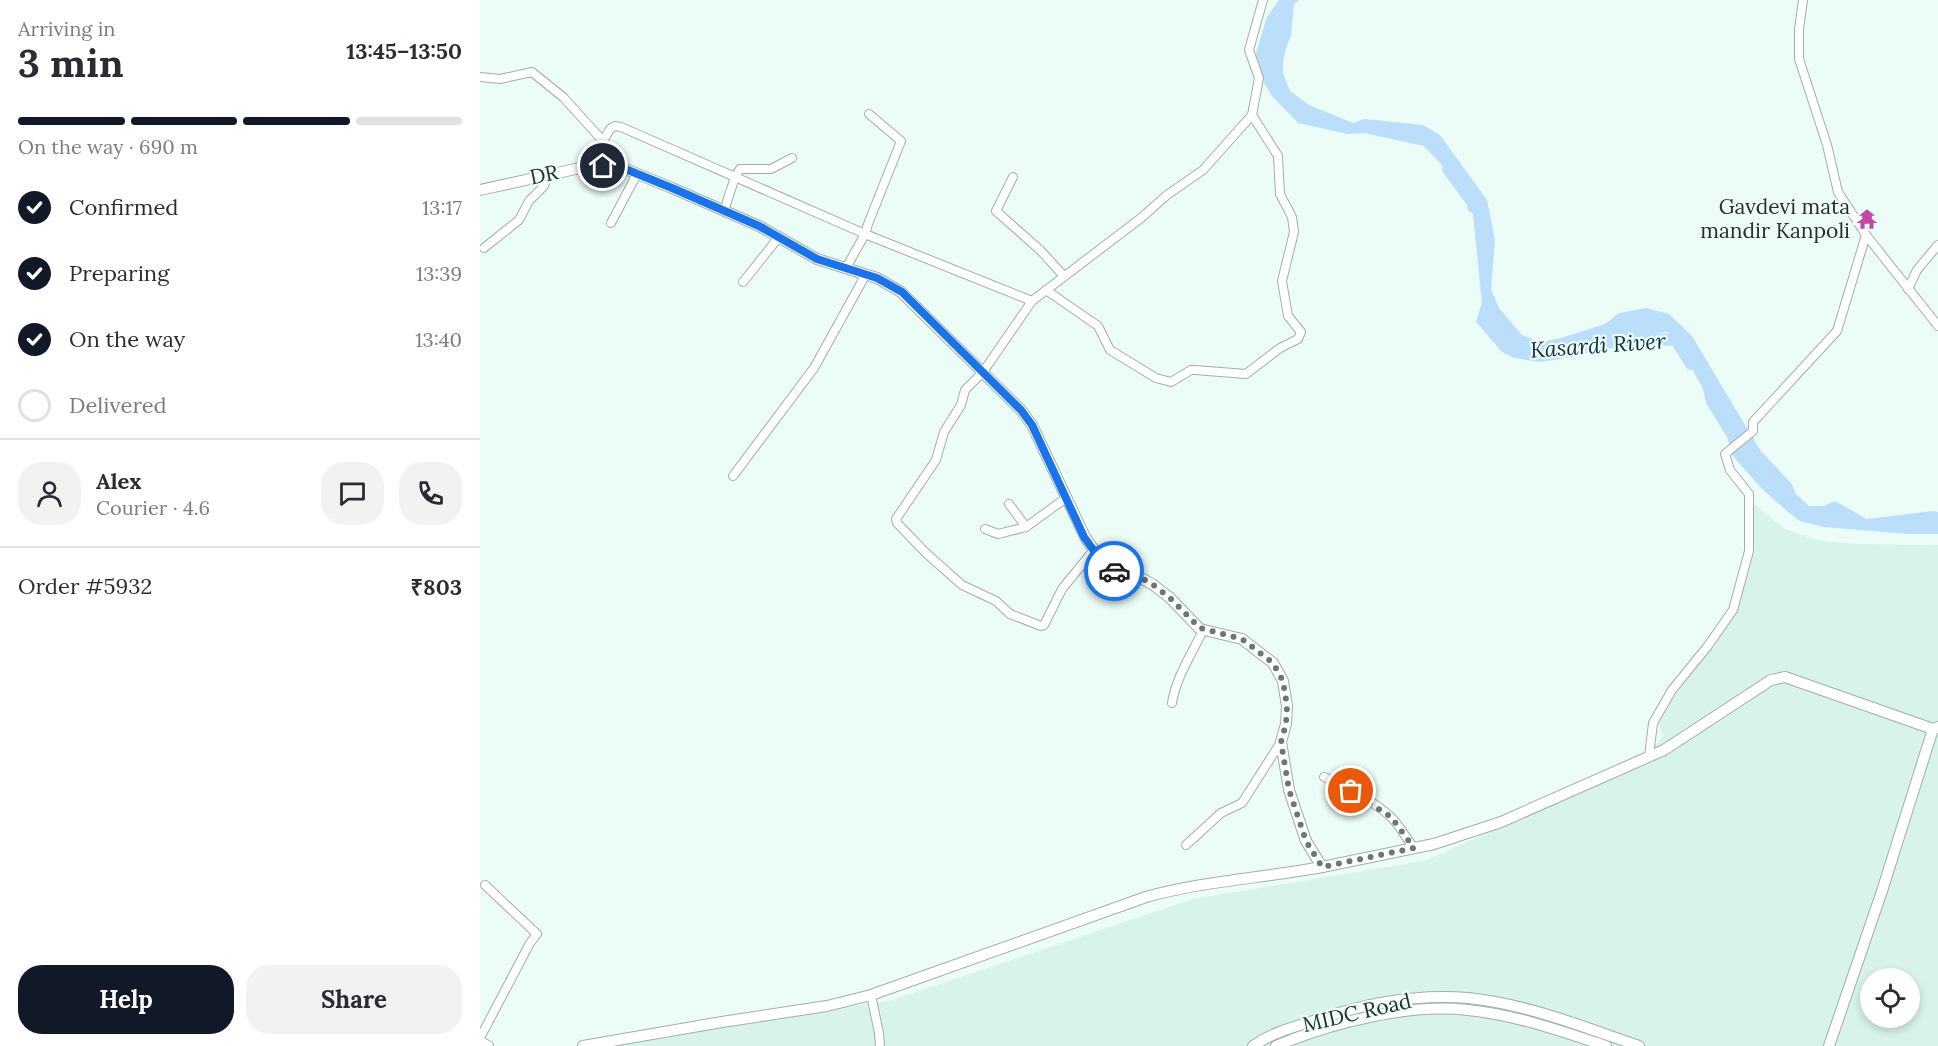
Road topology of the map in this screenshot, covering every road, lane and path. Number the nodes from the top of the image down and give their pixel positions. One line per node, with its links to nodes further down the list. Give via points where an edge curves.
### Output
1 (1263, 0): 5 (street, via 1249,50 1259,78)
2 (1803, 0): 17 (street, via 1799,59 1838,192)
3 (480, 77): 6 (street, via 500,79 532,72 563,97)
4 (869, 114): 16 (street, via 901,141)
5 (1251, 115): 23 (street, via 1203,170); 26 (street, via 1278,156 1280,194 1294,225 1282,281 1288,316 1301,332 1298,339 1246,374 1191,370 1166,381 1115,354 1107,347 1098,326)
6 (603, 141): 8 (street); 11 (street, via 612,127 621,127)
7 (792, 158): 11 (street, via 771,170 740,169)
8 (589, 166): 9 (main road, DR); 10 (main road, DR, via 618,166)
9 (548, 174): 13 (main road, DR); 20 (street, via 544,186 528,201 519,220)
10 (637, 174): 14 (main road, DR); 15 (street)
11 (735, 177): 14 (street); 16 (street)
12 (1012, 177): 23 (street, via 997,213)
13 (480, 190)
14 (724, 211): 18 (main road, DR)
15 (611, 223)
16 (866, 234): 21 (street); 27 (street)
17 (1866, 235): 25 (street); 40 (street, via 1837,331 1753,422 1753,431 1725,454 1730,470 1749,494 1749,551 1733,610 1653,723)
18 (778, 237): 21 (main road, DR, via 817,259); 24 (street)
19 (1938, 244): 25 (street, via 1917,270)
20 (484, 248)
21 (846, 268): 22 (main road, DR)
22 (866, 274): 29 (main road, DR, via 902,292); 30 (street, via 814,368)
23 (1063, 275): 26 (street)
24 (743, 282)
25 (1908, 289): 28 (street)
26 (1046, 290): 27 (street)
27 (1032, 301): 29 (street)
28 (1938, 327)
29 (983, 372): 31 (main road, DR, via 1032,425); 35 (street, via 965,390 961,405 944,432 936,460 897,515 897,523 962,585 996,601 1011,614 1041,626 1067,582)
30 (733, 476)
31 (1066, 498): 33 (street); 35 (main road, DR)
32 (1009, 504): 33 (street)
33 (1026, 527): 34 (street, via 998,534)
34 (985, 529)
35 (1093, 551): 36 (main road, DR, via 1105,566 1152,584)
36 (1203, 630): 37 (street, via 1173,690); 39 (main road, via 1242,639 1273,663 1283,681 1287,706)
37 (1172, 703)
38 (1936, 728): 40 (main road, via 1785,677 1772,680); 55 (main road)
39 (1281, 742): 42 (street, via 1242,804 1221,813); 44 (main road, via 1292,798 1306,841)
40 (1649, 756): 43 (main road, via 1502,822)
41 (1324, 777): 43 (street, via 1381,809)
42 (1186, 846)
43 (1414, 848): 44 (main road)
44 (1322, 867): 46 (main road, via 1175,889 1146,897)
45 (485, 885): 47 (street, via 537,934)
46 (871, 995): 49 (main road, via 827,1006); 50 (street)
47 (480, 1040): 48 (main road)
48 (488, 1046)
49 (583, 1046)
50 (879, 1046)
51 (1253, 1046): 54 (main road, MIDC Road, via 1280,1032 1337,1013 1410,998 1468,998 1520,1008)
52 (1276, 1046): 53 (main road, MIDC Road, via 1340,1024 1411,1010 1467,1010 1517,1019)
53 (1606, 1046)
54 (1639, 1046)
55 (1829, 1046)

